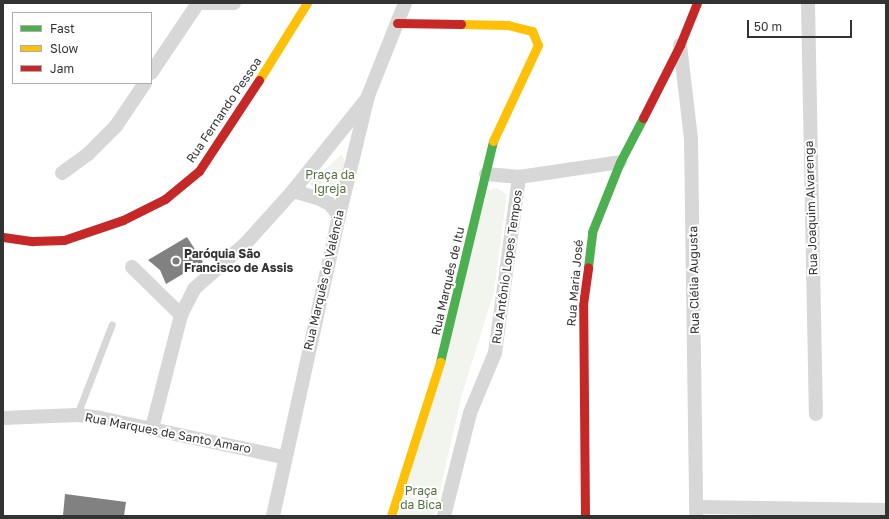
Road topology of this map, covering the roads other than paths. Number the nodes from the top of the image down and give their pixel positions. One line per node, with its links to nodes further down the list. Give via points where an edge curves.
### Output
1 (199, 3): 2 (street); 9 (street)
2 (234, 3)
3 (307, 3): 18 (street, Rua Fernando Pessoa, via 231,126 198,171 170,194 123,220 64,240 33,241)
4 (405, 3): 7 (street, Rua Marquês de Valência)
5 (697, 3): 8 (street, Rua Maria José)
6 (808, 3): 22 (street, Rua Joaquim Alvarenga)
7 (397, 23): 11 (street, Rua Marquês de Valência); 14 (street, Rua Marquês de Itu, via 508,25 532,31 537,38 535,56 495,133)
8 (680, 45): 12 (street, Rua Maria José); 28 (street, Rua Clélia Augusta, via 691,139)
9 (152, 73)
10 (144, 84): 13 (street, via 106,136)
11 (368, 96): 16 (street); 17 (street, Rua Marquês de Valência)
12 (620, 162): 15 (street); 32 (street, Rua Maria José, via 592,232 586,263 583,352)
13 (62, 173)
14 (486, 174): 15 (street); 30 (street, Rua Marquês de Itu, via 443,353)
15 (519, 177): 31 (street, Rua Antônio Lopes Tempos, via 495,353 470,413)
16 (293, 191): 17 (street, via 330,204); 20 (street, via 247,242 194,289)
17 (338, 216): 26 (street, Rua Marquês de Valência)
18 (3, 237)
19 (132, 266): 20 (street)
20 (181, 315): 25 (street)
21 (112, 324): 23 (lane)
22 (816, 414)
23 (77, 415): 24 (street, Rua Marques de Santo Amaro); 25 (street, Rua Marques de Santo Amaro)
24 (3, 418)
25 (152, 428): 26 (street, Rua Marques de Santo Amaro)
26 (284, 456): 29 (street, Rua Marquês de Valência)
27 (886, 510): 28 (street)
28 (696, 511)
29 (273, 516)
30 (391, 516)
31 (444, 516)
32 (585, 516)

